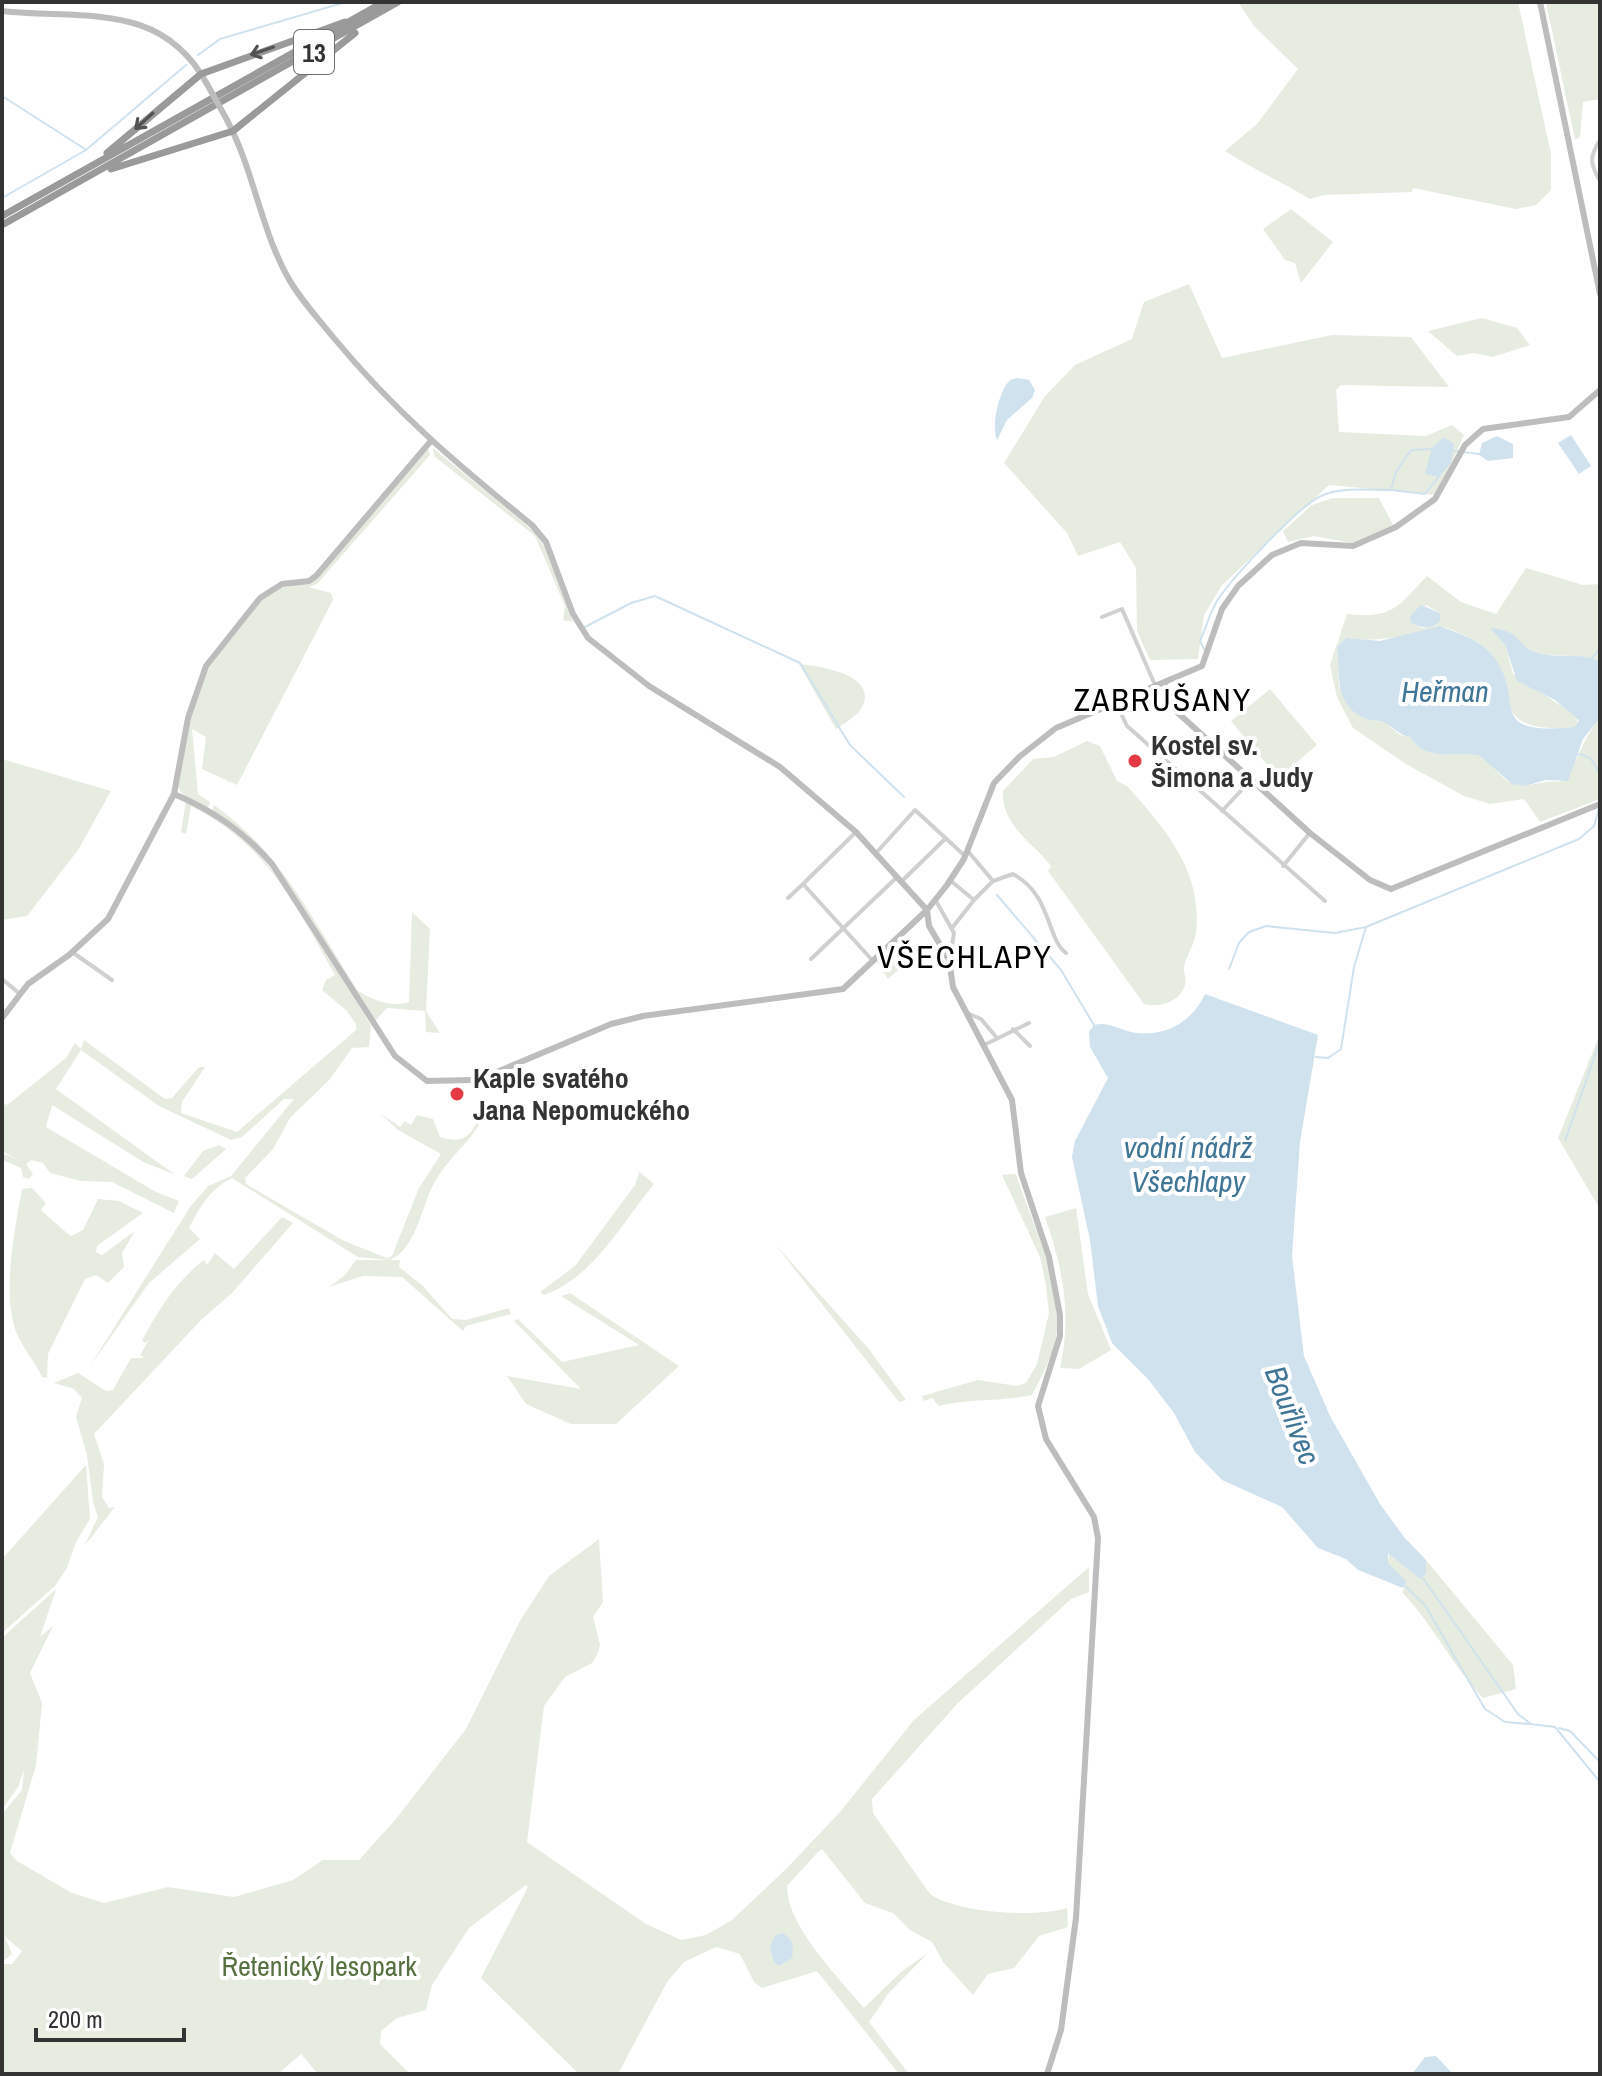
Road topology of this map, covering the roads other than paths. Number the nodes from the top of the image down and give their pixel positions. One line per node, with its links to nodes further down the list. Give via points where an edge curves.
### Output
1 (384, 2): 5 (highway, 13)
2 (398, 2): 6 (highway, 13)
3 (1540, 2): 14 (street)
4 (2, 11): 7 (street, via 141,22 175,42)
5 (362, 16): 7 (highway, one-way to 7); 10 (highway, 13)
6 (373, 18): 8 (highway); 10 (highway, 13)
7 (201, 74): 8 (street, bridge); 10 (highway, one-way to 10)
8 (233, 131): 10 (highway); 16 (street, via 287,276 360,369)
9 (1600, 140): 11 (street, via 1591,164)
10 (91, 172): 12 (highway, 13); 13 (highway, 13)
11 (1600, 181)
12 (2, 216)
13 (2, 225)
14 (1600, 294)
15 (1600, 390): 18 (street, via 1569,417 1483,429 1465,445 1435,499 1396,527 1353,546 1313,541 1272,555 1222,609 1202,666)
16 (430, 442): 22 (street, via 316,576 282,584 260,598 206,666 188,718); 25 (street, via 546,542 573,614 588,638 649,686 780,767)
17 (1102, 617): 19 (street, via 1122,609)
18 (1164, 684): 19 (street); 21 (street, via 1178,713)
19 (1156, 687): 20 (street)
20 (1116, 703): 24 (street, via 1127,726); 29 (street, via 1056,728 1003,771)
21 (1251, 780): 24 (street); 26 (street)
22 (174, 794): 42 (street, via 108,919); 46 (street, via 230,823 254,843 395,1056 427,1081 492,1074 611,1024 643,1016 843,989)
23 (1600, 804): 26 (street, via 1391,889 1370,880)
24 (1222, 811): 30 (street)
25 (856, 832): 28 (street); 34 (street)
26 (1310, 833): 30 (street)
27 (945, 839): 28 (street, via 915,810); 29 (street); 31 (street)
28 (875, 853): 31 (street)
29 (966, 853): 32 (street); 33 (street)
30 (1283, 866): 38 (street)
31 (900, 879): 39 (street); 41 (street)
32 (950, 881): 36 (street); 37 (street)
33 (993, 881): 36 (street); 43 (street, via 1013,874 1023,879 1048,914 1057,947)
34 (803, 884): 35 (street); 41 (street)
35 (788, 898)
36 (974, 900): 40 (street)
37 (936, 901): 39 (street); 40 (street)
38 (1325, 901)
39 (927, 910): 45 (street, via 929,926); 46 (street)
40 (952, 928): 45 (street)
41 (843, 929): 44 (street); 46 (street)
42 (72, 952): 48 (street); 49 (street)
43 (1066, 953)
44 (811, 959)
45 (949, 960): 50 (street, via 953,987)
46 (873, 961)
47 (2, 979): 49 (street)
48 (112, 980)
49 (20, 994): 51 (street)
50 (967, 1013): 54 (street, via 981,1019); 55 (street)
51 (2, 1018)
52 (1029, 1023): 53 (street)
53 (1013, 1029): 54 (street); 56 (street)
54 (997, 1038): 55 (street)
55 (984, 1045): 57 (street, via 1012,1100 1021,1173 1049,1257 1060,1315 1060,1336 1038,1406 1046,1439 1094,1517 1098,1538 1076,1918 1061,2030)
56 (1030, 1046)
57 (1047, 2074)

